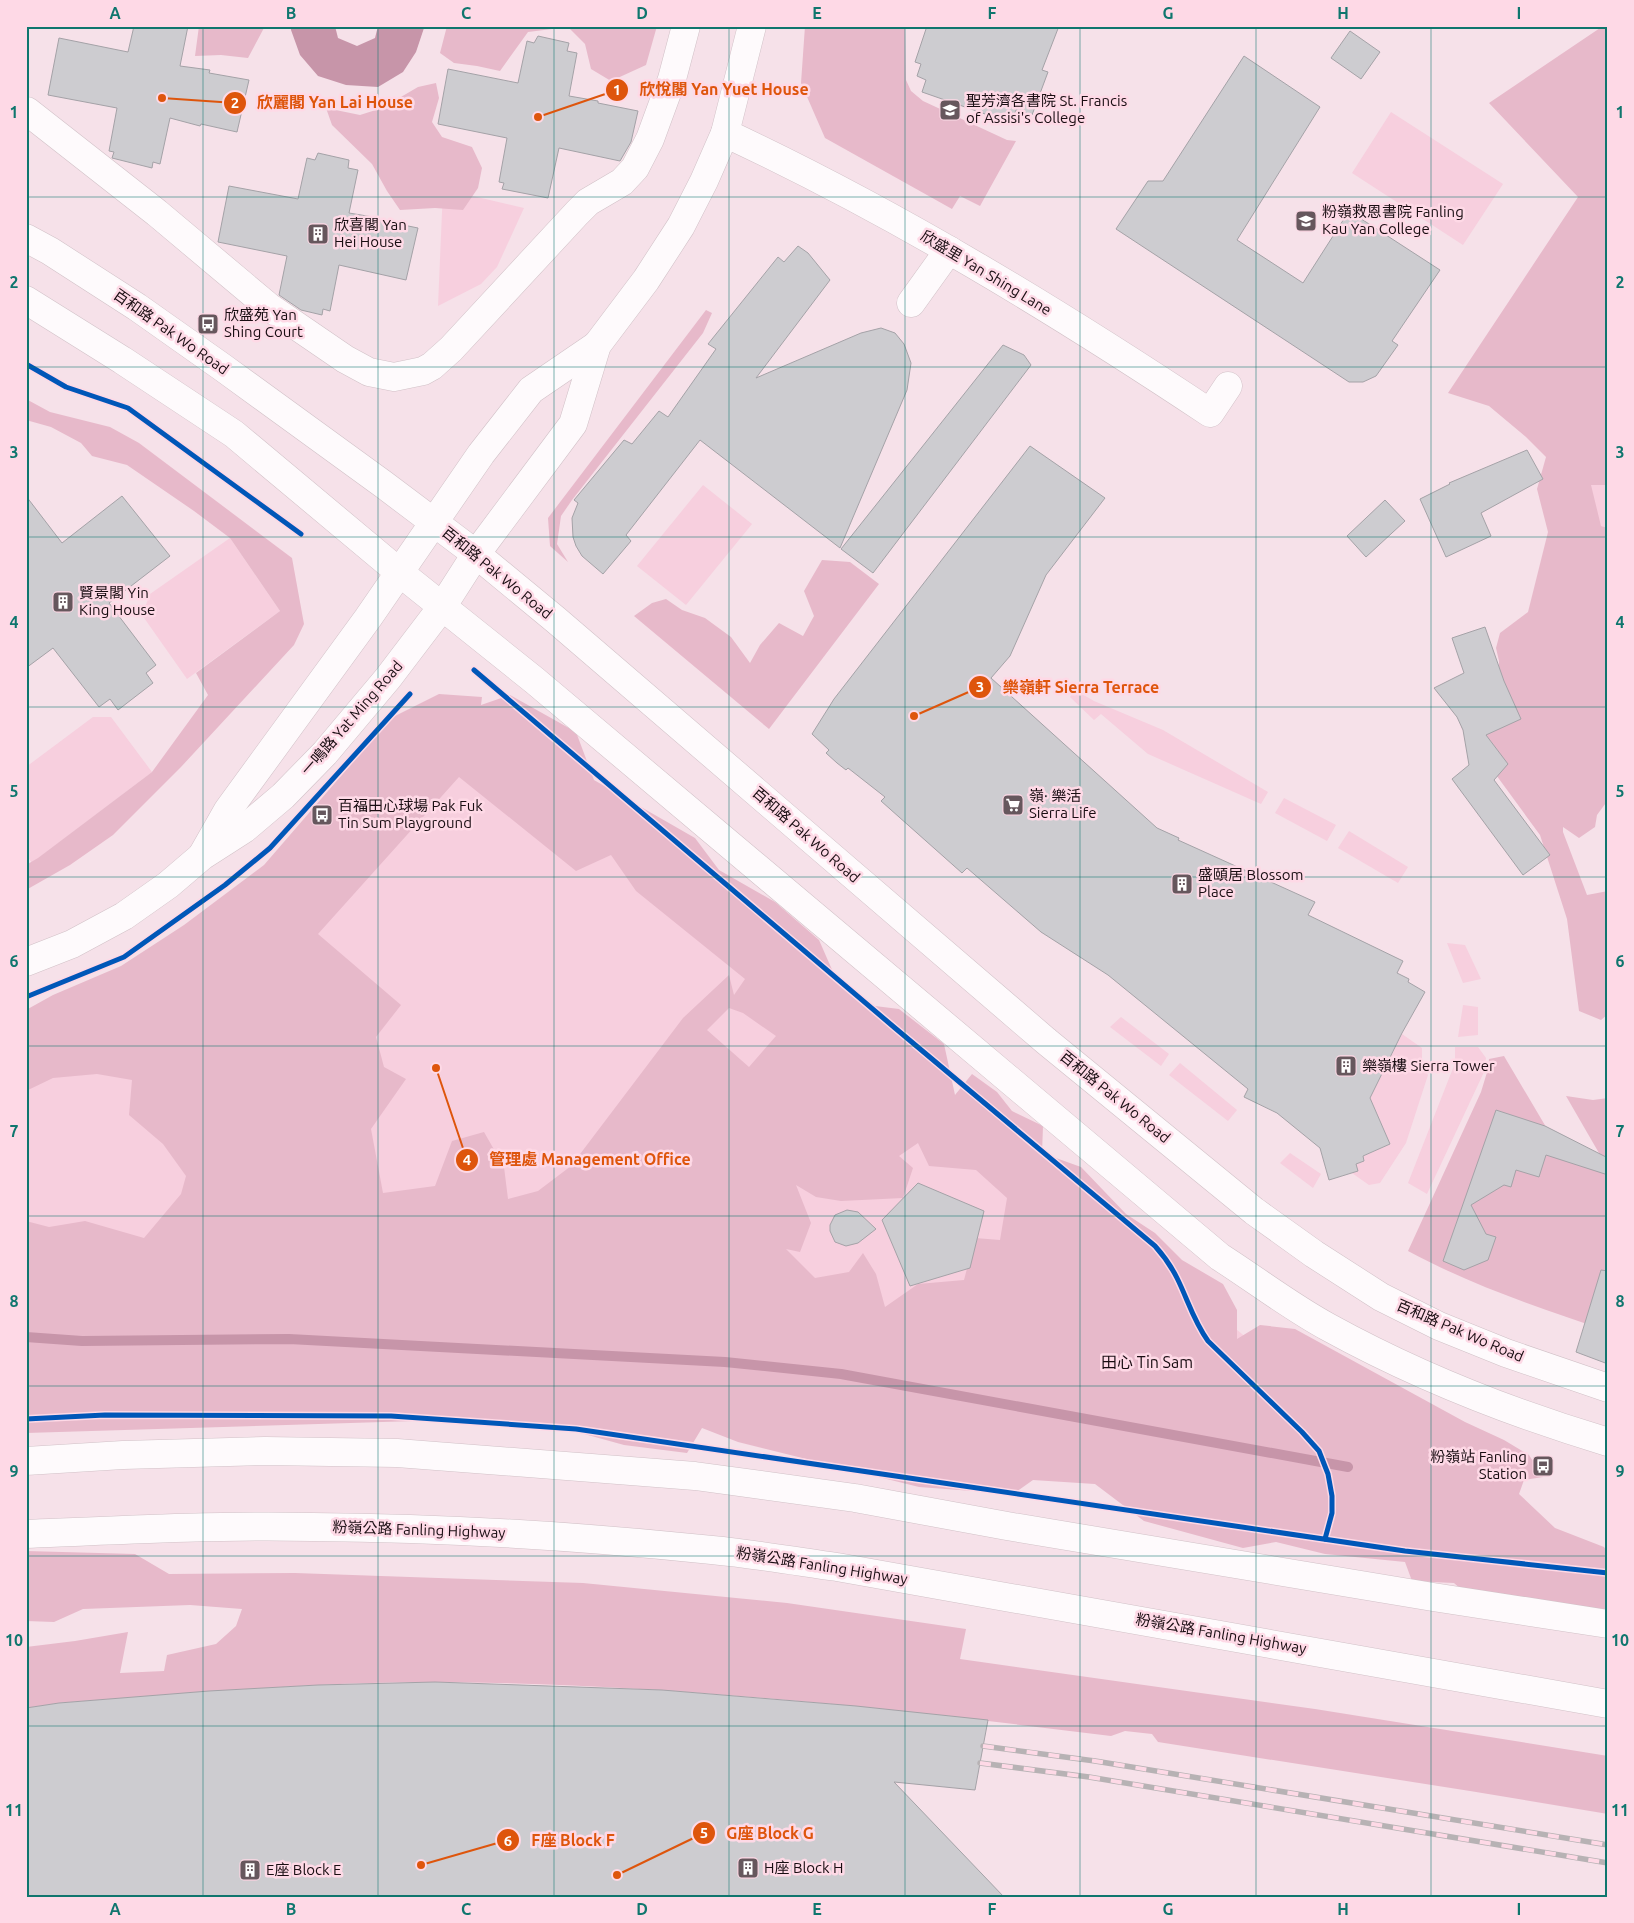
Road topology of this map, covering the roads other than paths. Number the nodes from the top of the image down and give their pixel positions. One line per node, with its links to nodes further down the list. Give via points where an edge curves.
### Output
1 (686, 26): 3 (main road, via 672,79 650,139 635,168 622,182 588,202 432,366 394,377 369,372 345,359 269,307)
2 (752, 26): 4 (main road)
3 (28, 111)
4 (725, 133): 6 (main road, 欣盛里 Yan Shing Lane, via 798,168); 9 (main road, via 681,226 646,280)
5 (26, 238): 11 (main road, 百和路 Pak Wo Road, via 142,311)
6 (949, 250): 8 (main road); 10 (main road, 欣盛里 Yan Shing Lane, via 1025,294 1210,413)
7 (26, 300): 13 (main road, via 234,434)
8 (912, 303)
9 (597, 345): 11 (main road, 一鳴路 Yat Ming Road, via 531,390 481,454); 12 (main road, 一鳴路 Yat Ming Road, via 573,424)
10 (1228, 386)
11 (434, 523): 12 (main road, 百和路 Pak Wo Road); 13 (main road, 一鳴路 Yat Ming Road)
12 (476, 554): 14 (main road, 一鳴路 Yat Ming Road); 17 (main road, 百和路 Pak Wo Road, via 1046,1041 1254,1211 1382,1297 1439,1326)
13 (399, 572): 14 (main road); 15 (main road, 一鳴路 Yat Ming Road, via 228,810)
14 (442, 607): 15 (main road, 一鳴路 Yat Ming Road, via 388,678 283,796 244,829); 18 (main road, via 534,680 1220,1256 1327,1327 1418,1372 1493,1404)
15 (202, 856): 16 (main road, 一鳴路 Yat Ming Road, via 124,916 72,944)
16 (26, 962)
17 (1608, 1388)
18 (1608, 1442)
19 (26, 1461): 21 (main road, via 123,1455 397,1453 695,1476 855,1498 1142,1549)
20 (26, 1534): 22 (main road, 粉嶺公路 Fanling Highway, via 312,1527 486,1532 713,1550 856,1570)
21 (1608, 1624)
22 (1608, 1704)

